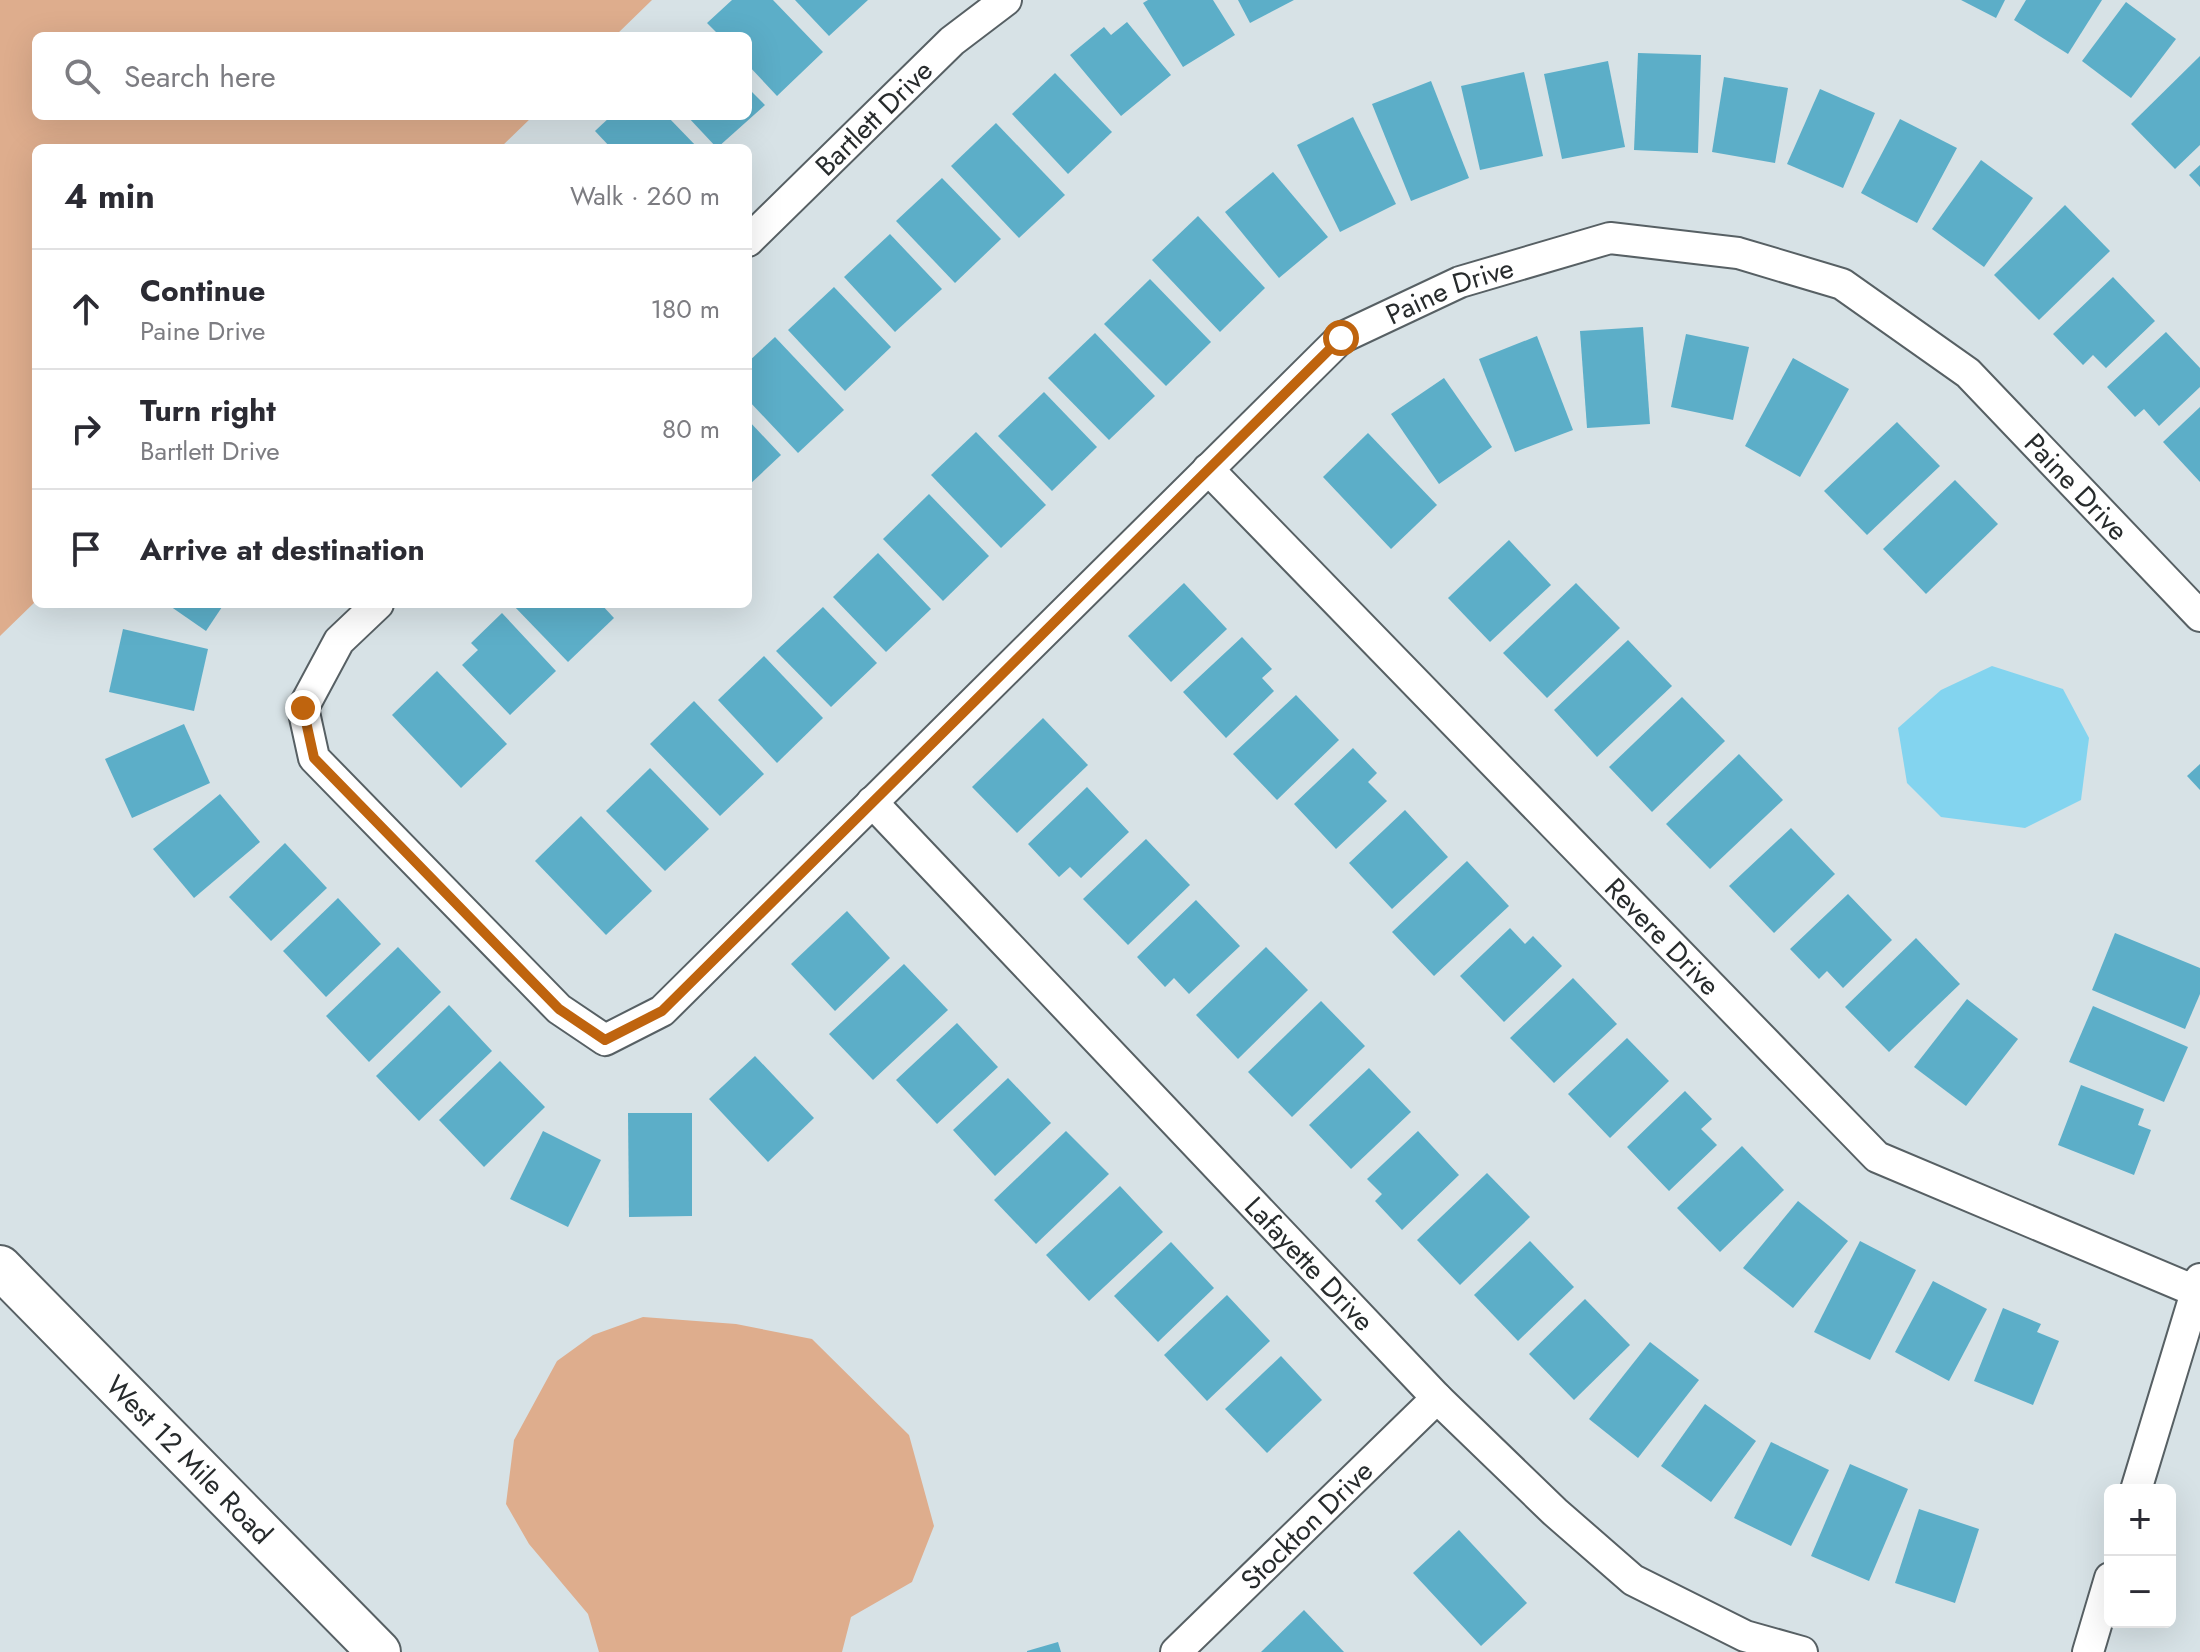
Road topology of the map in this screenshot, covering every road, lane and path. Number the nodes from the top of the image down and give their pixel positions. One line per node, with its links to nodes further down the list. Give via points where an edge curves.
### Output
1 (1006, 0): 2 (street, Bartlett Drive, via 952,41)
2 (752, 237)
3 (1208, 469): 5 (street, Paine Drive, via 1341,338 1460,282 1610,238 1738,253 1842,284 1968,373); 6 (street, Paine Drive); 8 (street, Revere Drive, via 1877,1157)
4 (374, 608): 6 (street, Paine Drive, via 339,641 303,708 314,758 559,1009 605,1040 662,1011)
5 (2200, 616)
6 (872, 802): 9 (street, Lafayette Drive)
7 (0, 1267): 12 (main road, West 12 Mile Road)
8 (2198, 1288): 10 (street)
9 (1437, 1398): 13 (street, Stockton Drive); 14 (street, Lafayette Drive, via 1633,1580 1745,1636)
10 (2138, 1484)
11 (2104, 1598): 15 (street)
12 (379, 1652)
13 (1176, 1652)
14 (1802, 1652)
15 (2088, 1652)

